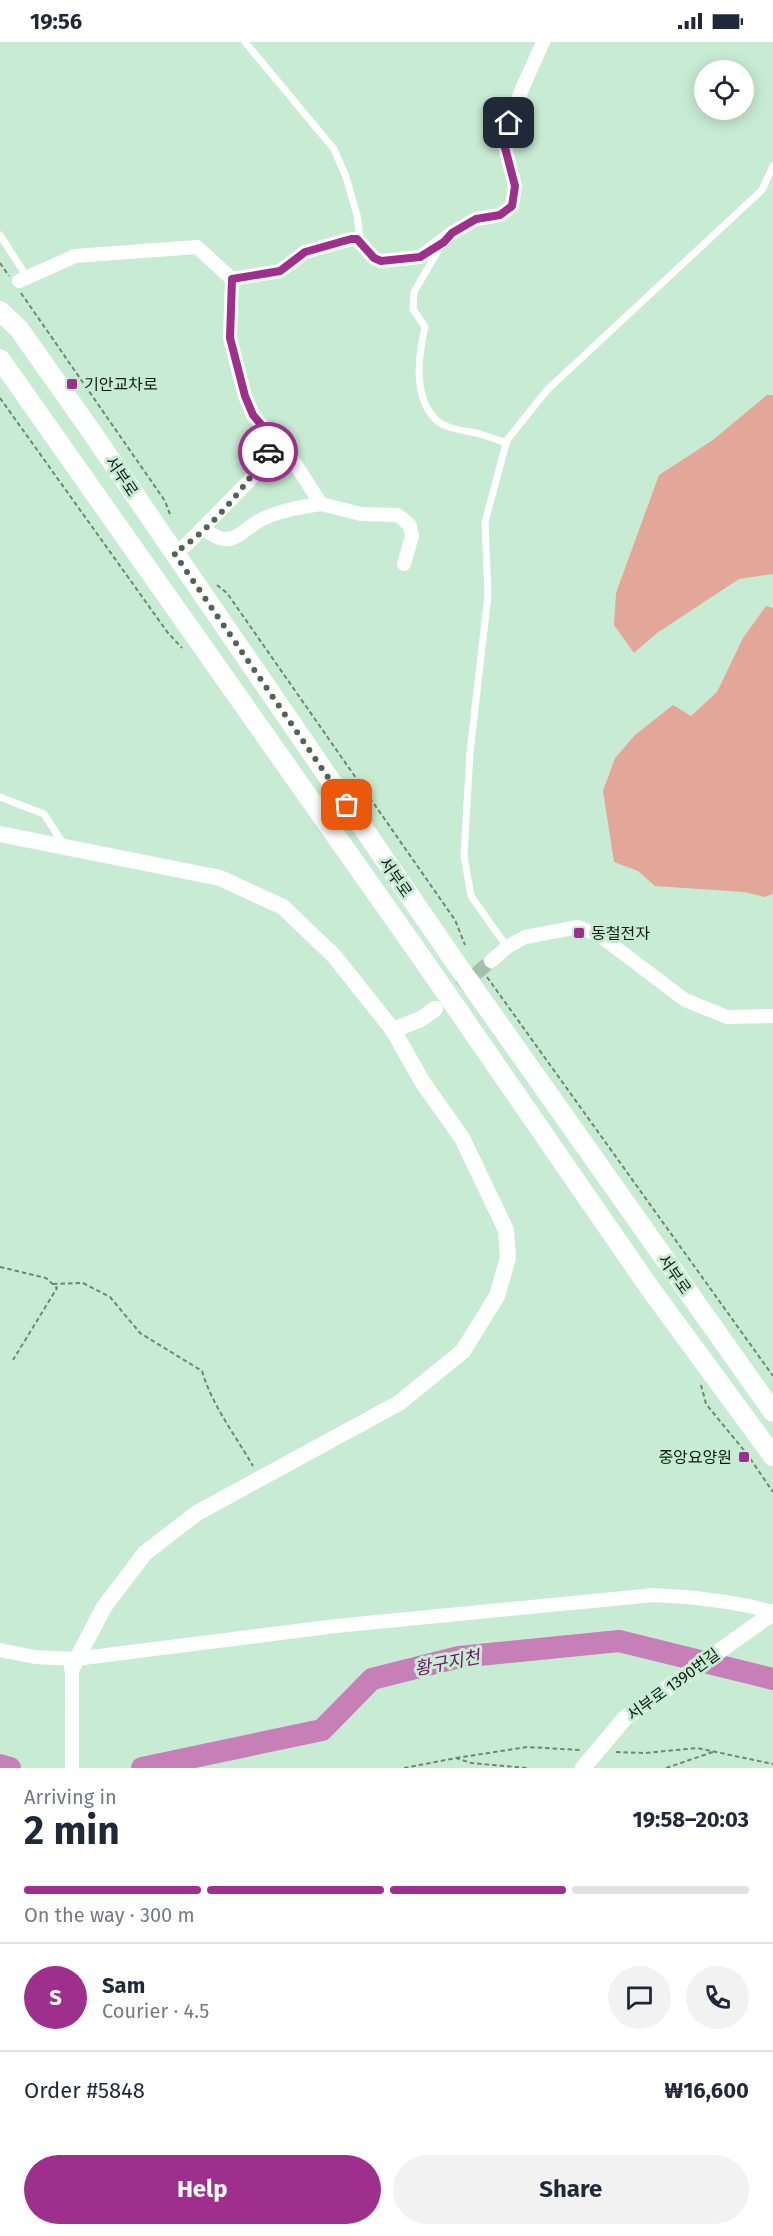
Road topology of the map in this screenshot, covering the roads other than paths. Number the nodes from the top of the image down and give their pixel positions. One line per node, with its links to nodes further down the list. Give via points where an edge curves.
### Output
1 (245, 42): 5 (lane, via 334,149 357,215)
2 (543, 42): 6 (street, via 503,140 515,186 512,206 500,215 476,219)
3 (773, 166): 12 (lane, via 762,190 547,390)
4 (0, 235): 8 (lane)
5 (360, 241): 6 (street, via 381,261 420,257); 7 (street, via 351,239 305,252 280,271)
6 (444, 242): 12 (lane, via 414,292 413,309 425,327 419,377 423,398 441,424)
7 (232, 279): 8 (street, via 197,247 75,256); 11 (street, via 230,338 245,396 253,415)
8 (20, 283)
9 (0, 311): 15 (main road, 서부로, via 19,329)
10 (0, 359): 26 (main road, 서부로, via 649,1287)
11 (275, 441): 13 (street, via 285,448); 14 (street, via 249,481)
12 (507, 443): 20 (lane, via 485,522 488,595 470,752 464,856 471,896)
13 (321, 504): 14 (street, via 259,520 230,538 223,539); 16 (street, via 403,519 412,536)
14 (203, 529): 15 (street)
15 (174, 553): 25 (main road, 서부로, via 453,959)
16 (404, 564)
17 (0, 797): 19 (lane, via 44,814)
18 (0, 834): 19 (street)
19 (66, 848): 24 (street, via 220,878 283,907 334,956)
20 (507, 947): 21 (street); 23 (street, via 525,937 578,927 598,935 685,1000 727,1017)
21 (491, 961)
22 (435, 1009): 24 (street, via 422,1019)
23 (773, 1016)
24 (393, 1030): 29 (street, via 423,1083 462,1138 506,1230 508,1258 497,1296 463,1351 399,1403 197,1513 145,1553 104,1607)
25 (773, 1412)
26 (773, 1456)
27 (773, 1612): 29 (street, via 711,1599 654,1595 336,1626); 31 (street, 서부로 1390번길, via 625,1718)
28 (0, 1650): 29 (street)
29 (74, 1664): 30 (street)
30 (72, 1768)
31 (583, 1768)

